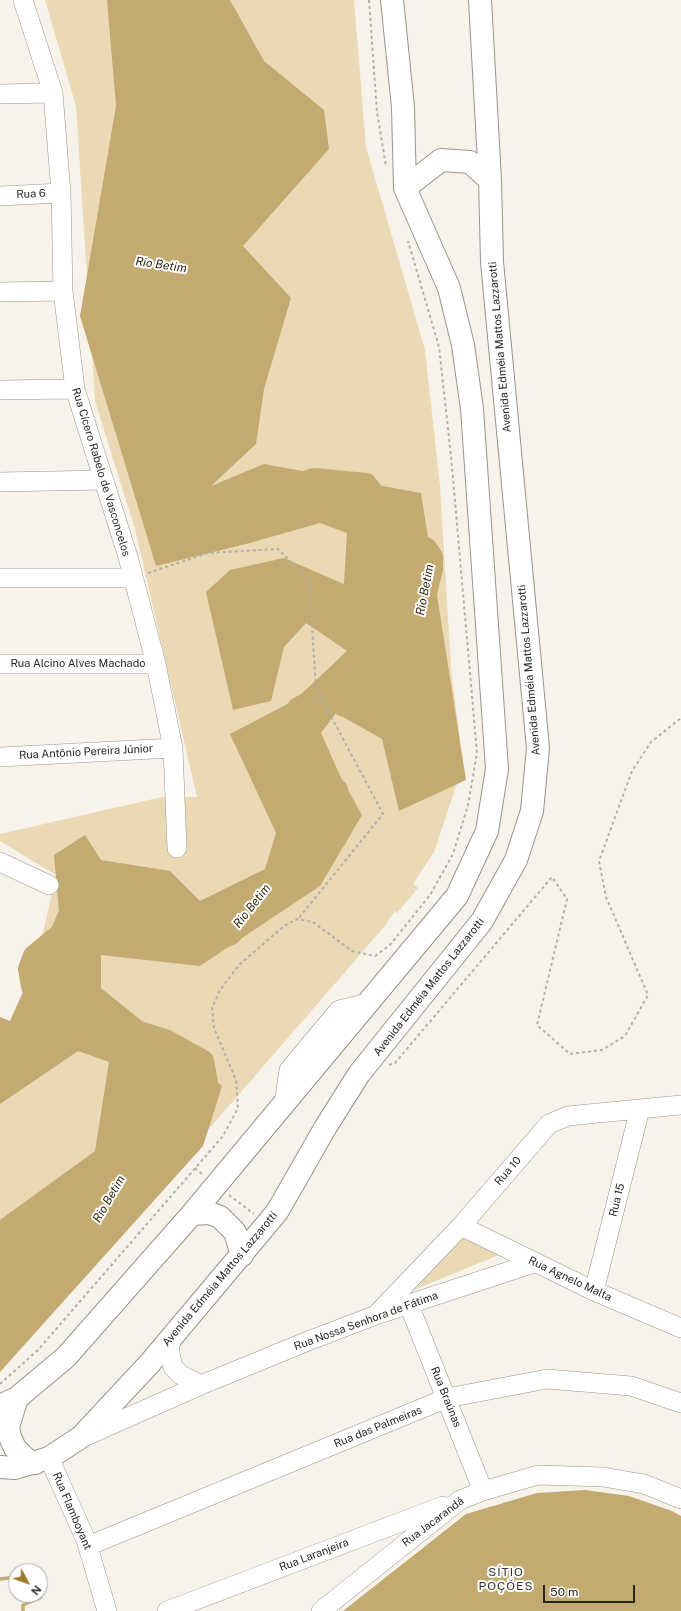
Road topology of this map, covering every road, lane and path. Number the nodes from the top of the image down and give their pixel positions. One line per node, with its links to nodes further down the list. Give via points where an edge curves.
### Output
1 (23, 0): 5 (street, Rua Cícero Rabelo de Vasconcelos)
2 (368, 0): 7 (path, via 377,112)
3 (392, 0): 9 (main road, via 403,107)
4 (480, 0): 8 (main road, Avenida Edméia Mattos Lazzarotti)
5 (53, 93): 6 (street); 10 (street, Rua Cícero Rabelo de Vasconcelos)
6 (0, 94)
7 (388, 172)
8 (490, 180): 9 (main road, via 470,162 441,160); 36 (main road, Avenida Edméia Mattos Lazzarotti, via 492,262 538,748 532,811 516,860 482,921 359,1074 324,1128 277,1212)
9 (405, 188): 34 (main road, via 449,288 463,346 472,409 497,769 487,830 457,896)
10 (61, 193): 11 (street, Rua 6); 14 (street, Rua Cícero Rabelo de Vasconcelos)
11 (0, 196)
12 (407, 238): 29 (path, via 439,347 477,753 468,805 453,854 430,895 390,945 376,956 352,950 313,922)
13 (0, 292): 14 (street)
14 (63, 292): 15 (street, Rua Cícero Rabelo de Vasconcelos)
15 (74, 389): 16 (street); 17 (street, Rua Cícero Rabelo de Vasconcelos)
16 (0, 390)
17 (103, 480): 18 (street); 20 (street, Rua Cícero Rabelo de Vasconcelos)
18 (0, 482)
19 (0, 578): 20 (street)
20 (133, 578): 22 (street, Rua Cícero Rabelo de Vasconcelos); 29 (path, via 208,554 278,549 309,580 316,688 383,814)
21 (0, 664): 22 (street, Rua Alcino Alves Machado)
22 (156, 664): 24 (street, Rua Cícero Rabelo de Vasconcelos)
23 (681, 718): 30 (path, via 651,742 632,771 599,861 606,897 648,994 625,1036 602,1050 570,1054 537,1025 567,899 552,878 395,1063)
24 (173, 748): 25 (street, Rua Antônio Pereira Júnior); 26 (street, Rua Cícero Rabelo de Vasconcelos)
25 (0, 756)
26 (176, 848)
27 (0, 862): 28 (street)
28 (49, 885)
29 (298, 919): 33 (path, via 284,926 239,965 220,990 212,1008 214,1028 236,1080 238,1108 223,1136)
30 (388, 1065)
31 (681, 1105): 32 (street, Rua 10)
32 (640, 1109): 37 (street, Rua 10, via 568,1116 549,1124); 40 (street, Rua 15)
33 (195, 1168): 34 (path); 45 (path, via 38,1350)
34 (216, 1185): 35 (main road); 36 (path)
35 (192, 1214): 38 (main road, via 209,1213 220,1217 235,1232); 48 (main road, via 66,1357)
36 (267, 1224): 38 (main road, Avenida Edméia Mattos Lazzarotti)
37 (460, 1226): 39 (street, Rua Agnelo Malta); 42 (street, Rua 10)
38 (242, 1255): 44 (main road, Avenida Edméia Mattos Lazzarotti)
39 (534, 1263): 40 (street, Rua Agnelo Malta); 41 (street, Rua Nossa Senhora de Fátima)
40 (594, 1291): 43 (street, Rua Agnelo Malta)
41 (409, 1305): 42 (street, Rua Nossa Senhora de Fátima); 47 (street, Rua Braúnas)
42 (376, 1315): 46 (street, Rua Nossa Senhora de Fátima)
43 (681, 1328)
44 (170, 1340): 46 (street, via 173,1367 181,1375); 50 (main road, Avenida Edméia Mattos Lazzarotti)
45 (0, 1384)
46 (201, 1385): 50 (street, Rua Nossa Senhora de Fátima)
47 (447, 1398): 49 (street, Rua das Palmeiras, via 547,1379 631,1386); 53 (street, Rua Braúnas); 56 (street, Rua das Palmeiras)
48 (8, 1402): 51 (main road, via 8,1427 15,1448 30,1463)
49 (681, 1403)
50 (76, 1441): 51 (main road, Avenida Edméia Mattos Lazzarotti)
51 (42, 1461): 52 (main road, Avenida Edméia Mattos Lazzarotti, via 15,1468); 56 (street, Rua Flamboyant)
52 (0, 1467)
53 (483, 1491): 54 (street, Rua Jacarandá, via 538,1475 602,1477 644,1484); 55 (street, Rua Jacarandá)
54 (681, 1499)
55 (460, 1500): 58 (street, Rua Laranjeira); 59 (street, Rua Jacarandá)
56 (88, 1546): 57 (street, Rua Flamboyant)
57 (107, 1611)
58 (167, 1611)
59 (321, 1611)

